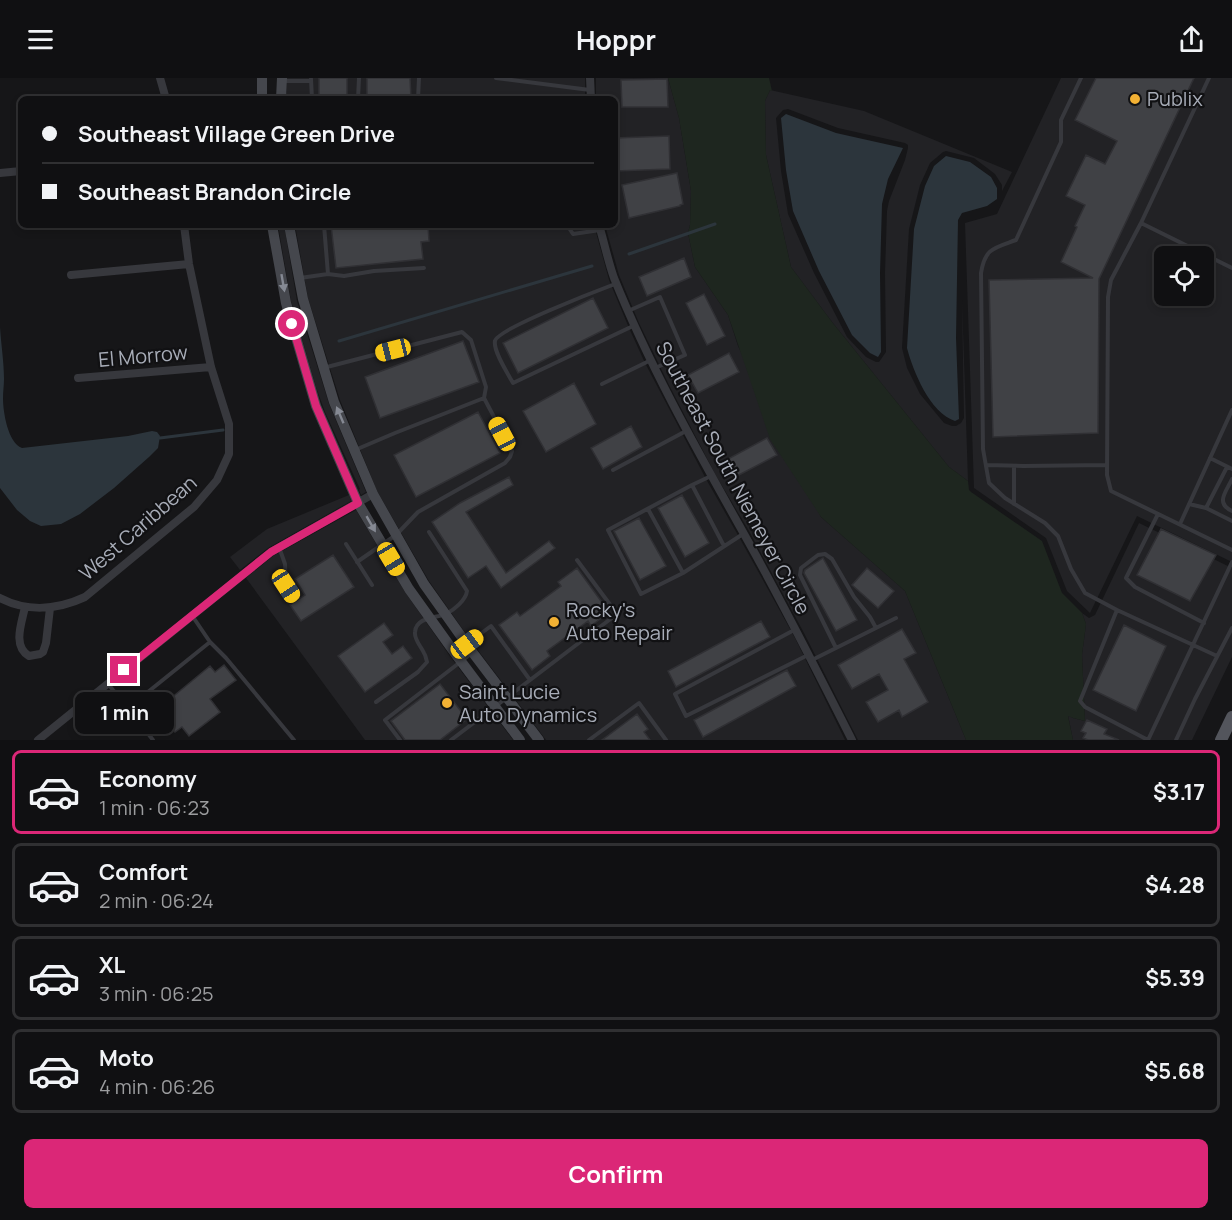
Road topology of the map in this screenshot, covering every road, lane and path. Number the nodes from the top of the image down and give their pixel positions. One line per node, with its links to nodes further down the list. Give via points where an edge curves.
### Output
1 (160, 78): 12 (street)
2 (358, 78): 16 (lane)
3 (419, 78): 17 (lane)
4 (496, 78): 11 (lane)
5 (590, 78): 11 (street)
6 (1081, 78): 47 (lane, via 1061,120 1061,142 1016,240 992,249 984,259 981,273)
7 (1209, 78): 20 (lane)
8 (262, 79): 10 (street); 13 (street)
9 (311, 79): 10 (lane); 15 (lane)
10 (282, 80): 14 (street)
11 (591, 95)
12 (165, 96)
13 (262, 96)
14 (281, 96)
15 (312, 96)
16 (358, 96)
17 (418, 96)
18 (18, 171): 19 (street)
19 (0, 173)
20 (1141, 223): 30 (lane); 48 (lane, via 1108,292)
21 (184, 228): 28 (street, West Caribbean)
22 (273, 228): 56 (street, one-way to 56, via 286,303 316,406)
23 (290, 228): 33 (street)
24 (324, 228): 31 (lane)
25 (569, 228): 26 (lane, via 573,234)
26 (596, 228)
27 (600, 228): 34 (street, Southeast South Niemeyer Circle)
28 (189, 264): 32 (street); 38 (street, West Caribbean)
29 (424, 267): 31 (lane, via 344,276)
30 (1232, 268)
31 (328, 274): 33 (lane)
32 (71, 275)
33 (299, 278): 39 (street)
34 (617, 284): 35 (street, Southeast South Niemeyer Circle); 36 (lane, via 582,296 498,336 496,349 513,383)
35 (628, 311): 36 (street, Southeast South Niemeyer Circle); 37 (lane, via 660,297 685,355)
36 (634, 326): 37 (street, Southeast South Niemeyer Circle)
37 (652, 364): 41 (lane); 44 (street, Southeast South Niemeyer Circle)
38 (211, 367): 40 (street, El Morrow); 81 (street, West Caribbean, via 229,424 229,454 217,480 194,507 94,590 73,603)
39 (324, 368): 42 (lane, via 462,332 471,340 486,387); 45 (street, one-way to 39)
40 (78, 378)
41 (602, 384)
42 (484, 398): 45 (lane); 67 (lane, via 512,451 510,458 418,512)
43 (1232, 410): 46 (lane)
44 (687, 430): 51 (lane); 52 (street, Southeast South Niemeyer Circle)
45 (355, 451): 55 (street)
46 (1210, 458): 50 (lane); 58 (lane)
47 (986, 465): 49 (lane); 57 (lane, via 989,483)
48 (1107, 465): 49 (lane); 62 (lane, via 1111,491)
49 (1014, 466): 57 (lane)
50 (1230, 468): 59 (lane)
51 (613, 470)
52 (711, 477): 54 (lane); 66 (street, Southeast South Niemeyer Circle)
53 (1232, 479): 61 (lane, via 1223,498 1226,508)
54 (692, 485): 60 (lane); 70 (lane)
55 (373, 494): 56 (street); 67 (street)
56 (358, 503): 69 (street, one-way to 69); 71 (street)
57 (1014, 504): 82 (lane, via 1058,536 1084,593)
58 (1189, 504): 59 (lane); 64 (lane)
59 (1206, 508): 63 (lane)
60 (648, 509): 76 (lane); 76 (lane, via 608,530 641,594)
61 (1232, 511)
62 (1158, 514): 64 (lane); 87 (lane, via 1126,578 1135,587)
63 (1232, 521)
64 (1180, 524): 72 (lane)
65 (429, 532): 83 (lane, via 467,591 464,600)
66 (744, 534): 70 (lane); 90 (street, Southeast South Niemeyer Circle)
67 (396, 535): 69 (lane); 83 (street)
68 (346, 544): 74 (lane)
69 (382, 544): 74 (lane); 85 (street)
70 (724, 546): 76 (lane)
71 (279, 547): 78 (lane, via 286,586); 84 (street)
72 (1232, 550)
73 (577, 560): 98 (lane, via 617,614)
74 (357, 562): 77 (lane)
75 (1232, 562): 87 (lane)
76 (683, 573)
77 (372, 585)
78 (293, 597)
79 (0, 598): 80 (street, West Caribbean)
80 (25, 607): 81 (street, West Caribbean); 81 (street, via 19,640 29,656 40,654 45,648)
81 (50, 608)
82 (1117, 610): 92 (lane); 115 (lane, via 1080,701)
83 (445, 614): 85 (lane); 93 (street)
84 (192, 615): 91 (lane); 99 (street)
85 (429, 617): 97 (street); 101 (lane, via 415,632 427,662)
86 (896, 618): 88 (lane)
87 (1204, 623): 92 (lane)
88 (876, 628): 94 (lane); 94 (lane, via 832,559 818,555 801,568 800,575)
89 (1232, 628): 95 (lane)
90 (796, 629): 96 (street, Southeast South Niemeyer Circle); 96 (lane, via 675,694 682,709 686,716)
91 (210, 642): 103 (lane); 107 (lane)
92 (1193, 645): 95 (lane); 115 (lane)
93 (470, 648): 97 (lane); 98 (lane, via 491,626); 100 (street)
94 (836, 648): 96 (lane)
95 (1217, 656): 116 (lane)
96 (810, 657): 114 (street, Southeast South Niemeyer Circle)
97 (461, 662): 102 (street); 108 (lane, via 385,720)
98 (530, 680): 100 (lane)
99 (107, 684): 103 (lane); 105 (street)
100 (507, 697): 102 (lane); 111 (street)
101 (376, 702)
102 (495, 706): 109 (lane); 110 (street)
103 (128, 708): 106 (lane)
104 (1232, 717): 117 (main road)
105 (38, 740)
106 (153, 740)
107 (294, 740)
108 (400, 740)
109 (451, 740)
110 (520, 740)
111 (539, 740)
112 (589, 740): 113 (lane, via 639,704)
113 (666, 740)
114 (852, 740)
115 (1148, 740)
116 (1176, 740)
117 (1221, 740)

